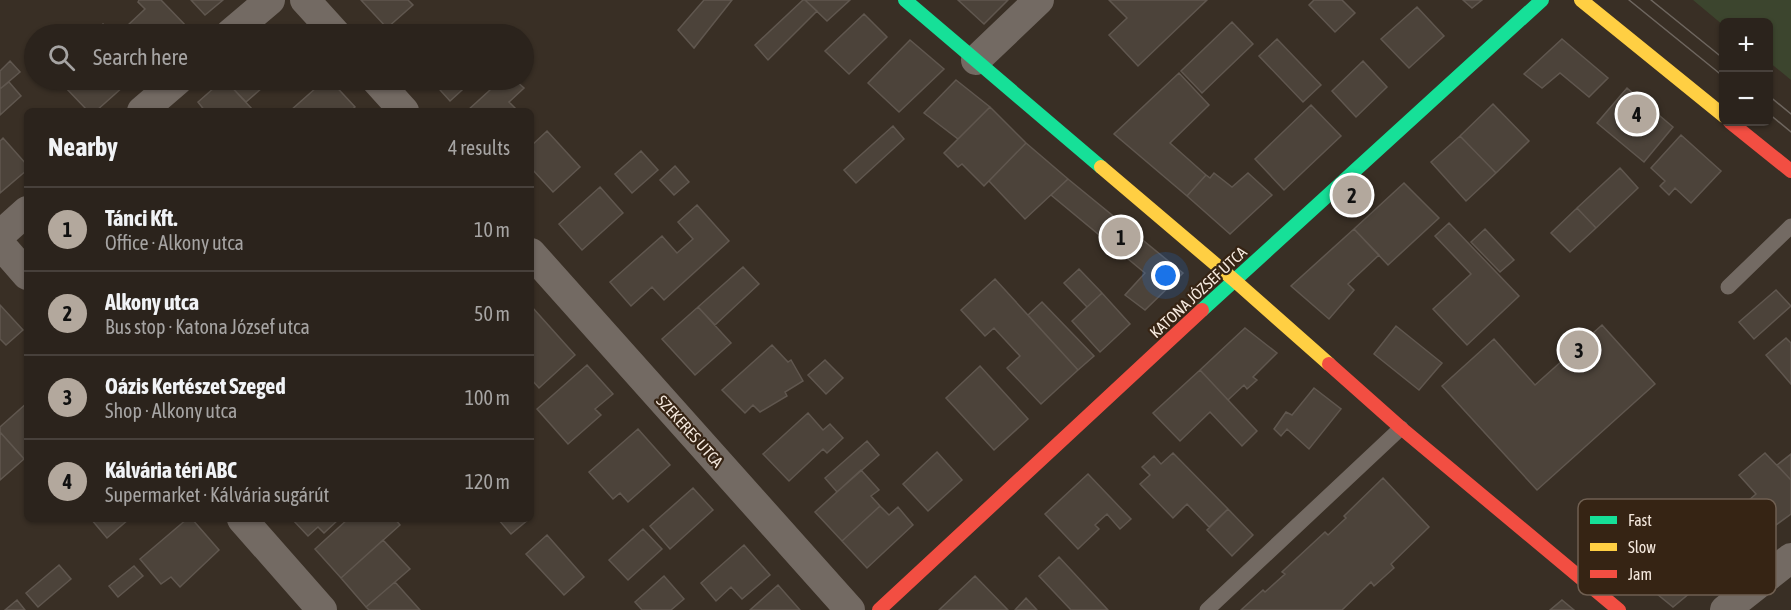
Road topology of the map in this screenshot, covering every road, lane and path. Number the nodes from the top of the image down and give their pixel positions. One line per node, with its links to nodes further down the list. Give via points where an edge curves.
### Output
1 (270, 0): 7 (street)
2 (305, 0): 8 (street)
3 (906, 0): 9 (street)
4 (1039, 0): 9 (street)
5 (1542, 0): 23 (street, KATONA JÓZSEF UTCA)
6 (1581, 0): 14 (street)
7 (242, 24)
8 (327, 24)
9 (976, 60): 23 (street)
10 (166, 90): 12 (street)
11 (385, 90): 13 (street)
12 (145, 108)
13 (401, 108)
14 (1719, 112)
15 (1735, 126): 16 (street)
16 (1791, 171)
17 (24, 214): 19 (street)
18 (1791, 226): 24 (lane)
19 (0, 235)
20 (0, 244): 22 (street)
21 (534, 256): 33 (street, SZEKERES UTCA)
22 (24, 272)
23 (1234, 280): 25 (street); 34 (street, KATONA JÓZSEF UTCA)
24 (1728, 287)
25 (1401, 428): 29 (street); 35 (lane)
26 (245, 522): 32 (street)
27 (1791, 558): 28 (street)
28 (1776, 570)
29 (1578, 576)
30 (1601, 595): 36 (street)
31 (1744, 595): 37 (street)
32 (322, 610)
33 (850, 610)
34 (879, 610)
35 (1207, 610)
36 (1619, 610)
37 (1725, 610)

